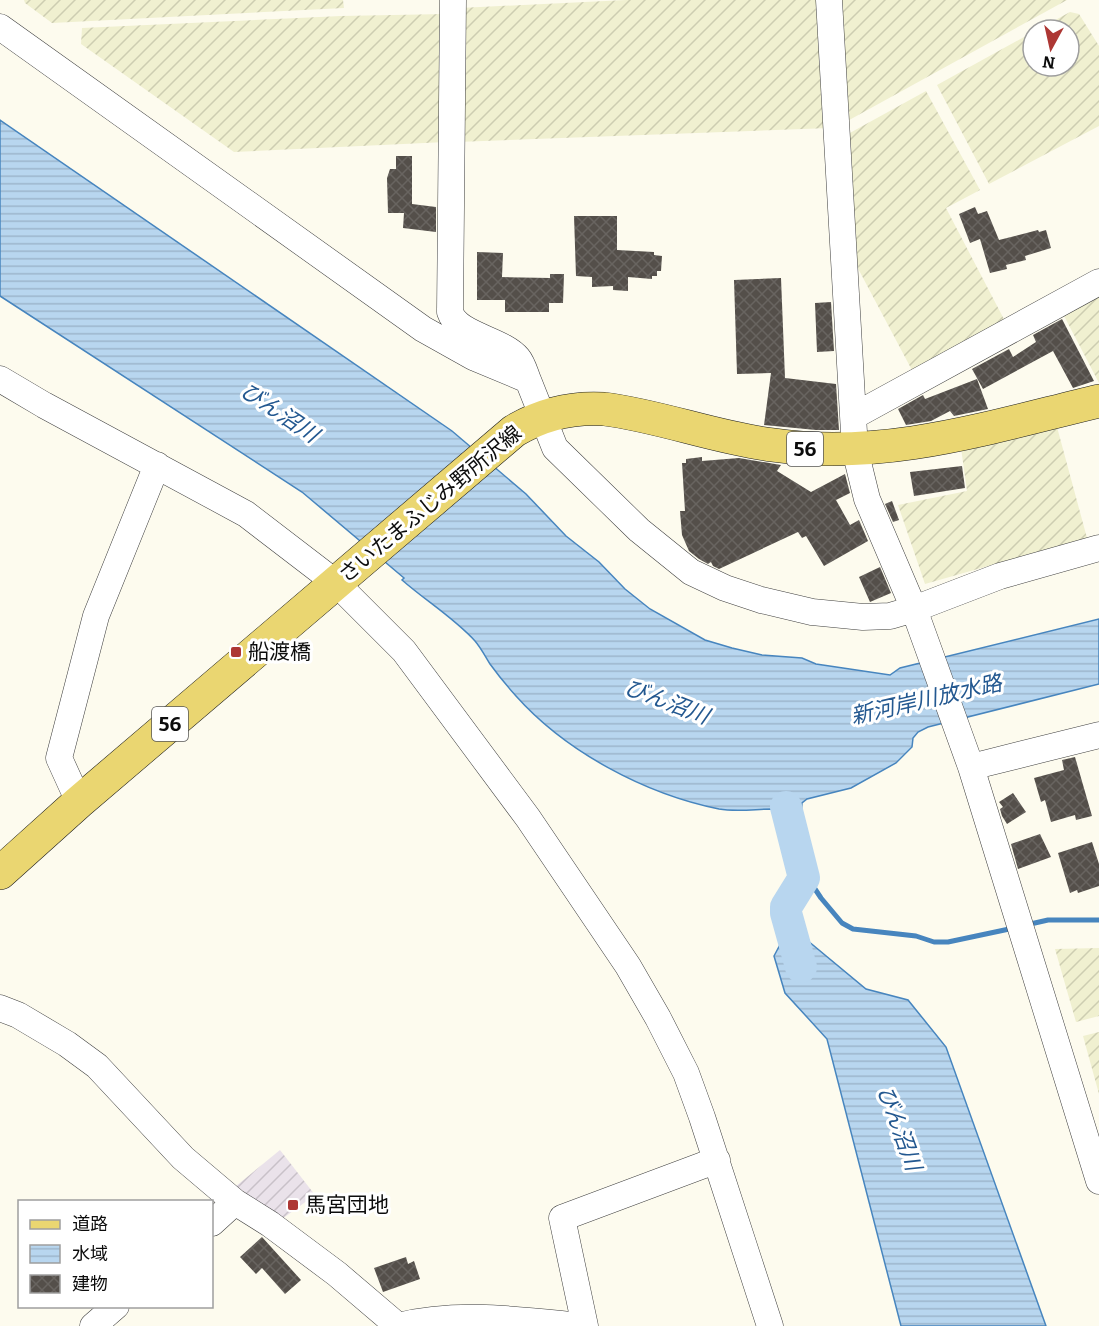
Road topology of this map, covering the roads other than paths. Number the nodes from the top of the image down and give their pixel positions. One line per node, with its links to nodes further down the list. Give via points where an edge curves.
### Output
1 (453, 0): 6 (street, via 450,312 455,322 519,358)
2 (829, 0): 9 (street)
3 (0, 27): 6 (street, via 423,329 473,357)
4 (1099, 282): 9 (street)
5 (0, 379): 11 (street)
6 (528, 380): 8 (street)
7 (1099, 400): 10 (main road, さいたまふじみ野所沢線 / 56, via 936,439)
8 (544, 416): 10 (main road, さいたまふじみ野所沢線 / 56, via 577,409 604,409 772,445); 13 (main road, さいたまふじみ野所沢線 / 56, via 514,431); 14 (street, via 555,448 639,530 691,572 761,600 812,612)
9 (854, 416): 10 (street)
10 (855, 450): 14 (street, via 867,500)
11 (157, 465): 13 (street, via 246,514); 17 (street, via 96,616 59,758)
12 (1099, 548): 14 (street, via 1000,576)
13 (339, 580): 17 (main road, さいたまふじみ野所沢線 / 56); 20 (street, via 404,651 528,818 628,966 686,1073)
14 (918, 620): 16 (street)
15 (1099, 735): 16 (street)
16 (968, 761): 21 (street)
17 (79, 802): 18 (main road, さいたまふじみ野所沢線 / 56)
18 (0, 873)
19 (0, 1008): 22 (street, via 67,1044 97,1066 183,1158)
20 (717, 1160): 27 (street, via 562,1218); 28 (street)
21 (1099, 1181)
22 (235, 1202): 23 (street); 26 (street, via 337,1274)
23 (213, 1221)
24 (114, 1308): 25 (street)
25 (93, 1326)
26 (398, 1326): 27 (street, via 461,1317)
27 (583, 1326)
28 (770, 1326)

